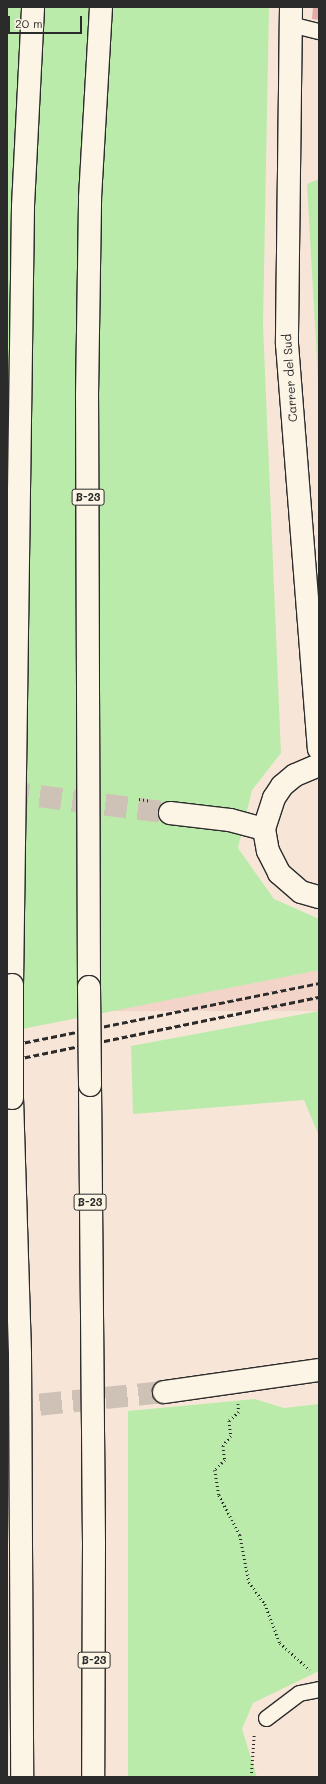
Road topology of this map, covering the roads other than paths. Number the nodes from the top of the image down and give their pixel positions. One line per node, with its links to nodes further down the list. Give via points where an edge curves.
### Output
1 (33, 7): 14 (main road, bridge, via 22,206 12,985 12,1098 20,1354)
2 (101, 7): 15 (main road, B-23, bridge, via 90,198 87,395 94,1544)
3 (290, 16): 4 (lane); 5 (main road, Carrer del Sud, via 287,344)
4 (319, 31)
5 (319, 749)
6 (319, 765): 8 (main road, via 295,774 282,786 274,798)
7 (170, 813): 8 (main road, via 230,820)
8 (264, 829): 9 (main road, via 268,851 279,873 301,892)
9 (319, 897)
10 (319, 1370): 11 (main road)
11 (164, 1392)
12 (317, 1682): 13 (lane)
13 (266, 1718)
14 (22, 1777)
15 (93, 1777)

